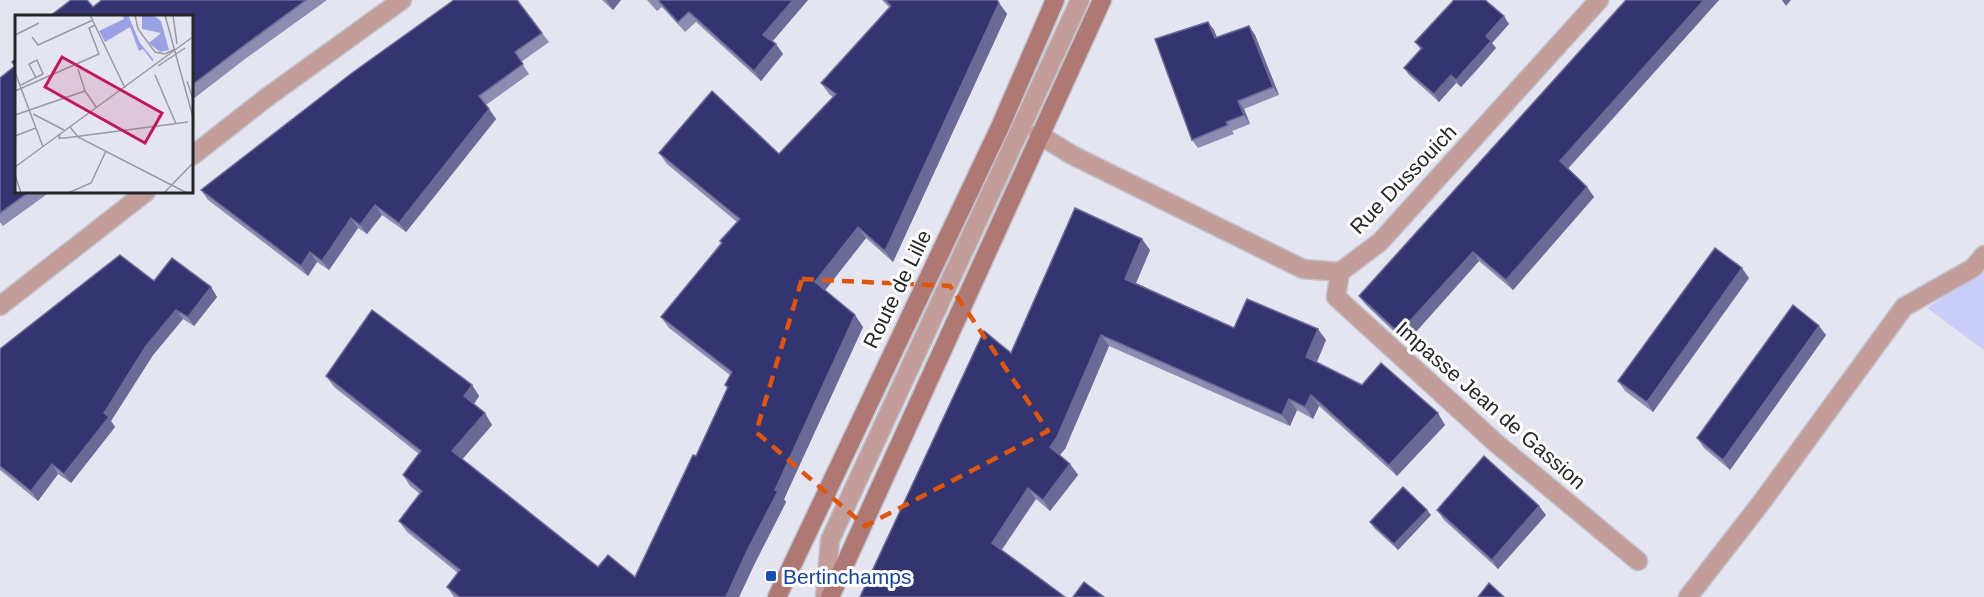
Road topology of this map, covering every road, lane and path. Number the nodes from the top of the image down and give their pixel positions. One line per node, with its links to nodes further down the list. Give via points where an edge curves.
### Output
1 (402, 0): 7 (street)
2 (1055, 0): 13 (main road, Route de Lille, via 1000,127)
3 (1080, 0): 14 (street, via 830,540)
4 (1102, 0): 6 (main road)
5 (1599, 0): 10 (street, Rue Dussouich, via 1380,242)
6 (1038, 134): 10 (street, via 1072,155 1303,269); 15 (main road)
7 (194, 154)
8 (143, 194): 11 (street)
9 (1984, 255): 16 (street, via 1973,268 1904,307)
10 (1340, 272): 12 (street, Impasse Jean de Gassion, via 1336,297 1497,444)
11 (0, 306)
12 (1638, 561)
13 (777, 597)
14 (825, 597)
15 (830, 597)
16 (1688, 597)

